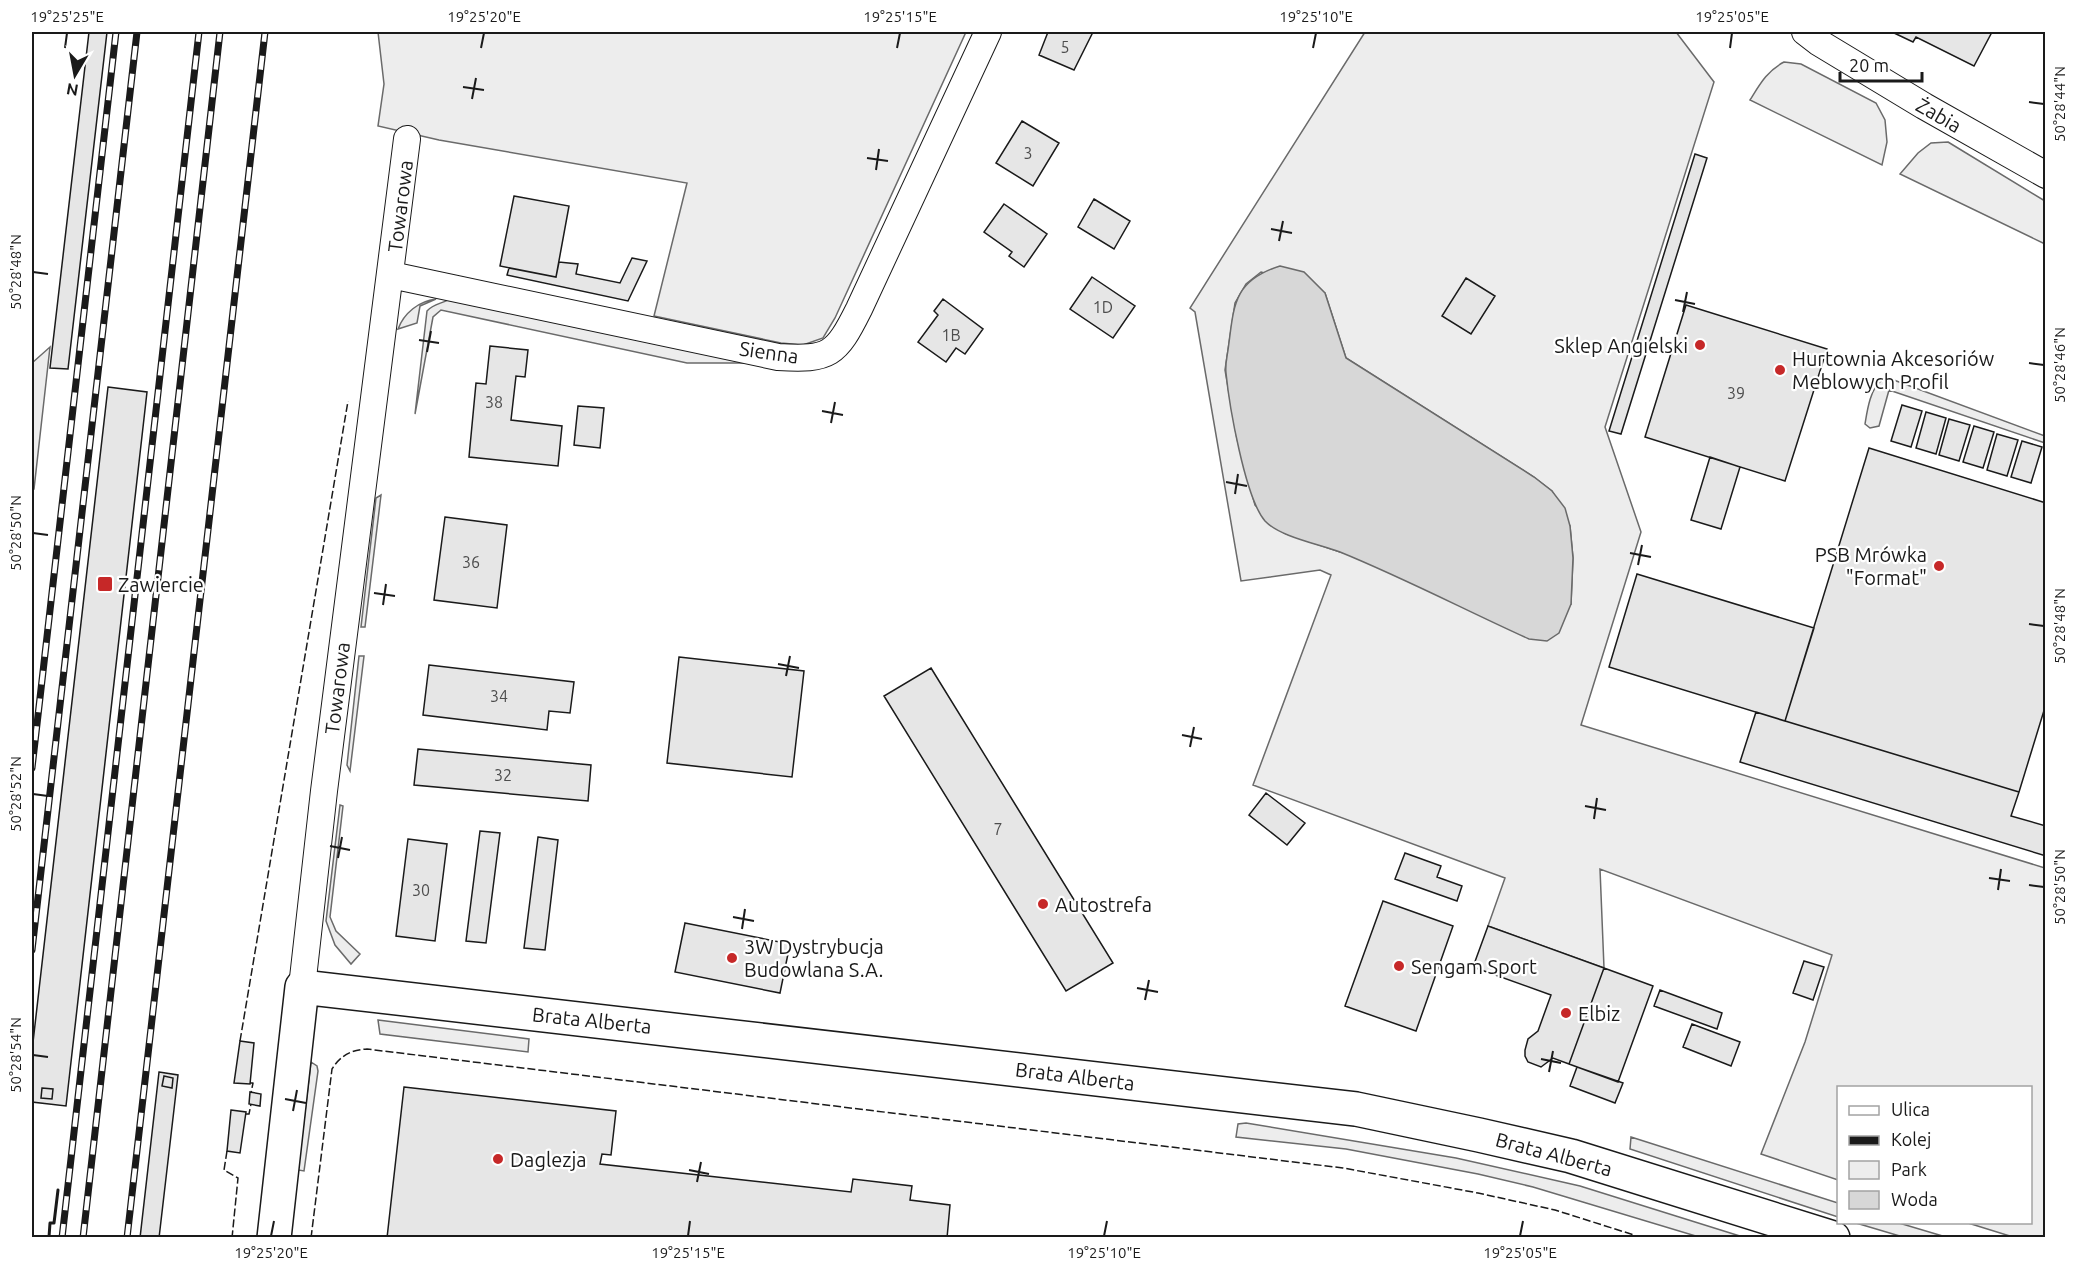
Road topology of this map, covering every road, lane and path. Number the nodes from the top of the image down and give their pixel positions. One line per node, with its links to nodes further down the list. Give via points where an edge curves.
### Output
1 (988, 32): 5 (street, Sienna, via 859,309 841,343 822,355 806,359 778,357)
2 (1805, 32): 4 (street, Żabia)
3 (407, 139): 5 (street, Towarowa)
4 (2046, 175)
5 (391, 275): 6 (street, Towarowa)
6 (302, 987): 7 (street, Towarowa); 8 (street, Brata Alberta, via 1356,1109 1571,1156)
7 (274, 1238)
8 (1833, 1238)

